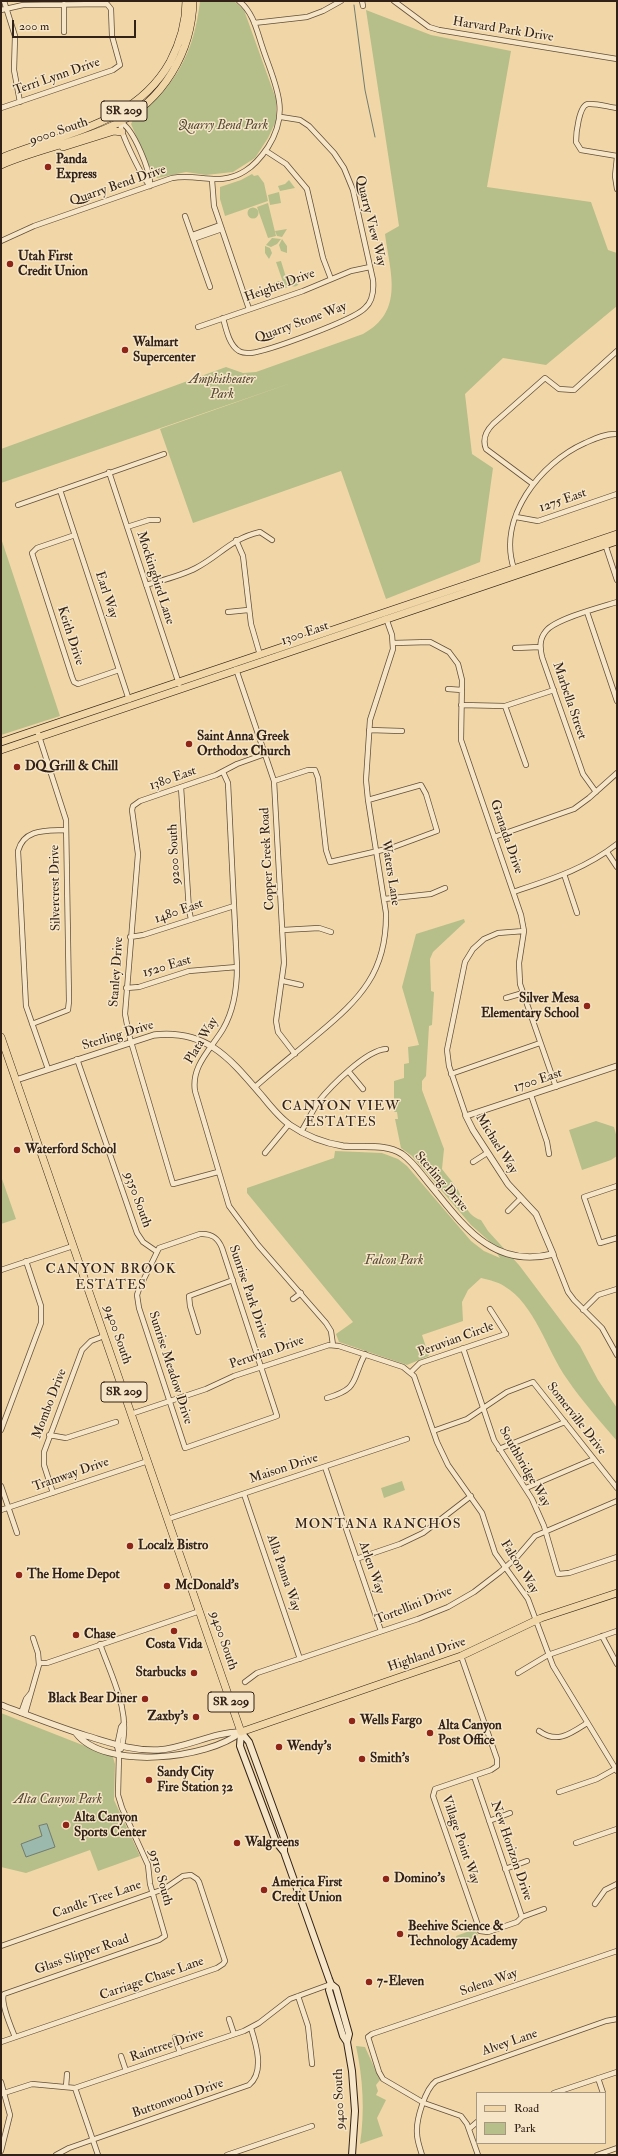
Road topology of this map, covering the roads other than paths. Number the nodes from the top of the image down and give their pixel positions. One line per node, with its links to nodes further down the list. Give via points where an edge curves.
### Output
1 (4, 1): 8 (street)
2 (186, 1): 13 (main road, 9000 South / SR 209, via 184,26 177,48)
3 (193, 1): 18 (main road, 9000 South / SR 209, via 188,37 172,73 148,102)
4 (240, 1): 10 (street, Quarry Bend Drive)
5 (341, 1): 10 (street, via 307,17)
6 (394, 1): 12 (street, Harvard Park Drive, via 429,27 439,30)
7 (64, 4): 8 (street); 11 (street); 14 (street, Terri Lynn Drive, via 109,6 119,66)
8 (6, 8): 9 (street); 14 (street, via 15,36 14,70)
9 (1, 10)
10 (254, 23): 17 (street, Quarry Bend Drive, via 278,94)
11 (64, 32)
12 (617, 59)
13 (154, 86): 18 (main road, via 145,100); 20 (main road, 9000 South / SR 209, via 137,102 118,114)
14 (20, 102): 15 (street, Terri Lynn Drive)
15 (1, 108)
16 (617, 108): 23 (street, via 588,104 584,106 576,139 577,147 583,151)
17 (281, 117): 22 (street, Quarry Bend Drive, via 278,129); 33 (street, Quarry View Way, via 300,120 309,126 342,163 351,184)
18 (120, 122): 19 (street); 20 (main road); 21 (main road, 9000 South / SR 209); 27 (street, via 127,127 141,154)
19 (122, 132): 21 (main road, via 114,131 74,145); 27 (street, via 143,178)
20 (55, 138): 24 (main road, 9000 South / SR 209)
21 (46, 149): 25 (main road, 9000 South / SR 209)
22 (266, 151): 26 (street, Quarry Bend Drive, via 245,171 228,178); 34 (street, via 286,164 307,189 323,258)
23 (617, 156): 28 (street, via 614,176)
24 (1, 158)
25 (1, 165)
26 (212, 180): 27 (street, Quarry Bend Drive, via 179,177); 30 (street, via 212,200)
27 (150, 186): 32 (street, Quarry Bend Drive, via 34,226)
28 (617, 189)
29 (185, 216): 31 (street)
30 (221, 227): 31 (street); 37 (street)
31 (193, 237): 35 (street)
32 (1, 241)
33 (370, 267): 34 (street, Heights Drive); 36 (street, Quarry View Way)
34 (331, 279): 37 (street, Heights Drive)
35 (210, 287)
36 (373, 293): 38 (street, Quarry Stone Way, via 365,308 355,316 306,336 250,353 239,351 232,344)
37 (249, 309): 38 (street, Heights Drive)
38 (223, 318): 39 (street, Heights Drive)
39 (198, 327)
40 (617, 351): 44 (street, via 578,387 569,391 554,386 545,378 486,432 486,449)
41 (617, 434): 44 (street, via 589,441 566,453)
42 (164, 454): 43 (street)
43 (109, 472): 45 (street); 50 (street, Mockingbird Lane)
44 (533, 484): 48 (street)
45 (60, 490): 47 (street); 52 (street, Earl Way)
46 (617, 494): 48 (street, 1275 East, via 538,521)
47 (18, 505)
48 (516, 517): 57 (street, via 510,555)
49 (158, 520): 50 (street)
50 (127, 527): 59 (street, Mockingbird Lane)
51 (617, 534): 56 (main road, 1300 East)
52 (75, 535): 70 (street, Earl Way); 70 (street, Keith Drive, via 33,551 33,559 74,682 80,684)
53 (236, 540): 54 (street, via 260,532); 59 (street, via 195,568); 61 (street, via 243,556)
54 (272, 540)
55 (617, 541): 56 (main road, 1300 East)
56 (604, 542): 57 (main road, 1300 East); 58 (street); 64 (main road, 1300 East)
57 (514, 569): 64 (main road, 1300 East)
58 (617, 580)
59 (146, 585): 71 (street, Mockingbird Lane)
60 (617, 602): 63 (street)
61 (248, 610): 62 (street); 68 (street)
62 (228, 612)
63 (587, 612): 66 (street, via 549,627); 75 (street)
64 (386, 616): 65 (street, Waters Lane); 68 (main road, 1300 East); 69 (main road, 1300 East)
65 (393, 643): 73 (street, Granada Drive, via 423,641 443,648 458,664); 79 (street, Waters Lane, via 391,657 372,711)
66 (540, 647): 67 (street); 74 (street, Marbella Street)
67 (515, 648)
68 (260, 655): 69 (main road, 1300 East)
69 (235, 667): 71 (main road, 1300 East); 84 (street, Copper Creek Road)
70 (120, 670): 76 (street, Earl Way)
71 (180, 686): 76 (main road, 1300 East)
72 (448, 689): 73 (street)
73 (462, 690): 77 (street, Granada Drive)
74 (554, 690): 78 (street); 90 (street, Marbella Street, via 583,774)
75 (617, 701)
76 (130, 703): 81 (main road, 1300 East)
77 (461, 705): 78 (street); 94 (street, Granada Drive, via 461,740)
78 (505, 706): 85 (street)
79 (369, 730): 80 (street); 91 (street, Waters Lane, via 366,776)
80 (402, 731)
81 (38, 734): 82 (main road, 1300 East); 83 (main road, 1300 East); 93 (street, Silvercrest Drive, via 62,804)
82 (1, 742)
83 (1, 750)
84 (265, 754): 86 (street, 1380 East); 88 (street, Copper Creek Road)
85 (526, 765)
86 (223, 772): 89 (street, 1380 East); 103 (street, Plata Way, via 228,783)
87 (617, 773): 90 (street)
88 (274, 782): 96 (street, via 315,770 326,850 330,862); 106 (street, Copper Creek Road)
89 (181, 787): 92 (street, 1380 East); 105 (street, 9200 South)
90 (596, 792): 94 (street, via 567,812)
91 (368, 800): 96 (street, Waters Lane); 96 (street, via 421,785 437,831)
92 (133, 806): 109 (street, Stanley Drive, via 138,854)
93 (66, 830): 116 (street, Silvercrest Drive, via 68,1010); 116 (street, via 34,832 22,841 18,851 25,1000)
94 (494, 837): 101 (street, Granada Drive)
95 (617, 844): 97 (street)
96 (376, 851): 102 (street, Waters Lane)
97 (607, 852): 98 (street); 99 (street, via 590,863)
98 (617, 867)
99 (564, 874): 101 (street); 104 (street)
100 (445, 888): 102 (street, via 431,894)
101 (513, 892): 107 (street, Granada Drive)
102 (384, 899): 122 (street, Waters Lane, via 385,939 378,966 372,977 350,1007)
103 (234, 906): 105 (street, 1480 East); 110 (street, Plata Way)
104 (577, 913)
105 (191, 920): 109 (street, 1480 East, via 143,936)
106 (283, 930): 108 (street, via 319,928); 111 (street, Copper Creek Road)
107 (524, 931): 114 (street, Granada Drive, via 519,973); 127 (street, Michael Way, via 491,935 478,943 468,955 462,969 448,1042)
108 (331, 932)
109 (130, 937): 113 (street, Stanley Drive)
110 (237, 967): 113 (street, 1520 East, via 193,970 139,987); 120 (street, Plata Way, via 232,1007)
111 (283, 981): 112 (street); 122 (street, Copper Creek Road, via 276,1015 277,1027)
112 (301, 985)
113 (126, 988): 118 (street, Stanley Drive, via 125,1014)
114 (523, 993): 115 (street); 119 (street, Granada Drive)
115 (506, 998)
116 (32, 1024): 125 (street)
117 (1, 1037): 128 (main road, 9400 South / SR 209)
118 (131, 1041): 120 (street, Sterling Drive, via 154,1034 174,1034 192,1037); 123 (street, Sterling Drive); 140 (street, Stanley Drive, via 173,1184)
119 (540, 1043): 127 (street); 130 (street, Granada Drive)
120 (212, 1045): 129 (street, Sterling Drive, via 231,1060); 140 (street, Plata Way, via 198,1066 193,1083)
121 (386, 1049): 126 (street, via 372,1053)
122 (294, 1054): 129 (street, Waters Lane)
123 (77, 1059): 125 (street, Sterling Drive); 146 (street, 9350 South, via 137,1233 143,1242)
124 (617, 1066): 130 (street, 1700 East)
125 (48, 1069): 128 (street, Sterling Drive)
126 (349, 1072): 131 (street); 135 (street, via 327,1092)
127 (451, 1074): 133 (street, Michael Way)
128 (16, 1080): 145 (main road, 9400 South / SR 209)
129 (255, 1087): 134 (street, Sterling Drive)
130 (556, 1087): 132 (street, 1700 East)
131 (363, 1089)
132 (531, 1095): 133 (street, 1700 East); 138 (street)
133 (466, 1116): 137 (street, Michael Way)
134 (289, 1124): 135 (street, Sterling Drive); 136 (street)
135 (301, 1132): 147 (street, Sterling Drive, via 335,1144 382,1147 398,1152 411,1162 472,1234 487,1245 517,1256)
136 (265, 1153)
137 (487, 1153): 139 (street); 142 (street, Michael Way)
138 (549, 1154)
139 (473, 1162)
140 (218, 1172): 152 (street, Plata Way, via 232,1211)
141 (617, 1186): 144 (street, via 584,1197 600,1243)
142 (521, 1198): 143 (street); 147 (street, Michael Way, via 536,1214)
143 (508, 1211)
144 (617, 1238)
145 (73, 1246): 148 (street); 157 (main road, 9400 South / SR 209)
146 (156, 1251): 150 (street, Sunrise Park Drive, via 200,1234 211,1235 219,1241); 165 (street, Sunrise Meadow Drive, via 139,1289 137,1302)
147 (553, 1254): 155 (street, Michael Way, via 568,1292)
148 (26, 1261): 149 (street); 170 (street, via 41,1306 41,1322)
149 (1, 1270)
150 (233, 1280): 156 (street, via 189,1296); 162 (street, Sunrise Park Drive)
151 (617, 1289): 155 (street, via 598,1295)
152 (301, 1293): 153 (street); 158 (street, Plata Way, via 329,1327)
153 (293, 1299)
154 (490, 1309): 159 (street, Peruvian Circle, via 506,1334)
155 (583, 1310): 161 (street, Michael Way, via 602,1328)
156 (198, 1332)
157 (104, 1336): 167 (main road, 9400 South / SR 209); 172 (street, Mombo Drive, via 91,1341 82,1350)
158 (333, 1345): 160 (street); 162 (street, Peruvian Drive)
159 (463, 1348): 163 (street, Peruvian Circle, via 420,1363); 166 (street, Southbridge Way)
160 (365, 1354): 163 (street); 164 (street, via 352,1386 344,1393)
161 (617, 1355)
162 (262, 1367): 165 (street, Peruvian Drive); 174 (street, Sunrise Park Drive, via 277,1416)
163 (411, 1372): 171 (street, Falcon Way, via 419,1386)
164 (327, 1398)
165 (170, 1401): 167 (street, Peruvian Drive); 174 (street, Sunrise Meadow Drive)
166 (483, 1408): 169 (street, Somerville Drive, via 506,1392 533,1382); 171 (street, via 461,1421); 175 (street, Southbridge Way)
167 (132, 1414): 177 (main road, 9400 South / SR 209)
168 (116, 1422): 172 (street, via 66,1438)
169 (565, 1422): 175 (street); 176 (street, Somerville Drive)
170 (1, 1430)
171 (433, 1431): 184 (street, Falcon Way, via 448,1465)
172 (49, 1436): 182 (street, Mombo Drive, via 43,1458)
173 (407, 1439): 178 (street, Maison Drive)
174 (185, 1448)
175 (499, 1450): 180 (street, Southbridge Way)
176 (594, 1460): 180 (street); 181 (street, Somerville Drive)
177 (148, 1461): 182 (street, Tramway Drive); 188 (main road, 9400 South / SR 209)
178 (325, 1467): 183 (street, Maison Drive); 192 (street, Arlen Way)
179 (1, 1486): 186 (street)
180 (526, 1488): 190 (street, Southbridge Way)
181 (617, 1488)
182 (53, 1493): 186 (street, Tramway Drive)
183 (244, 1494): 188 (street, Maison Drive); 204 (street, Alla Panna Way)
184 (471, 1496): 192 (street, via 424,1533); 193 (street, Falcon Way, via 482,1513 491,1544)
185 (617, 1501): 190 (street, Tortellini Drive)
186 (9, 1508): 187 (street, Tramway Drive); 189 (street)
187 (1, 1510)
188 (168, 1519): 195 (main road, 9400 South / SR 209)
189 (17, 1532)
190 (546, 1532): 191 (street, Southbridge Way, via 558,1574 569,1573); 193 (street, Tortellini Drive, via 531,1539)
191 (617, 1557)
192 (356, 1559): 197 (street, Arlen Way)
193 (506, 1567): 196 (street, Falcon Way, via 522,1589); 197 (street, Tortellini Drive, via 474,1592 448,1607)
194 (617, 1593): 196 (main road, Highland Drive)
195 (200, 1611): 201 (street); 213 (main road, 9400 South / SR 209)
196 (536, 1620): 202 (street, Falcon Way); 203 (main road, Highland Drive)
197 (381, 1631): 204 (street, Tortellini Drive)
198 (617, 1631): 199 (street)
199 (602, 1636): 202 (street); 206 (street)
200 (33, 1638): 205 (street)
201 (100, 1644): 205 (street, via 47,1663); 215 (street, 9510 South, via 124,1712 126,1729)
202 (548, 1655): 207 (street); 211 (street, Falcon Way)
203 (461, 1656): 213 (main road, Highland Drive); 218 (street, Village Point Way, via 498,1763 495,1768)
204 (300, 1659): 208 (street, Tortellini Drive, via 257,1673)
205 (39, 1663): 210 (street)
206 (617, 1664)
207 (518, 1673)
208 (245, 1682)
209 (1, 1706): 210 (street, Highland Drive)
210 (23, 1714): 214 (street, Highland Drive)
211 (587, 1723): 212 (street, via 556,1738 547,1737); 217 (street, Falcon Way)
212 (538, 1731)
213 (241, 1732): 215 (street, Highland Drive, via 227,1732 187,1745 164,1749); 216 (street, Highland Drive, via 231,1740 185,1755 154,1757); 224 (main road, 9400 South / SR 209, via 249,1742 284,1838); 224 (main road, 9400 South / SR 209, via 240,1746 276,1842)
214 (76, 1733): 215 (street, Highland Drive); 216 (street, Highland Drive, via 87,1743)
215 (120, 1747): 216 (street, 9510 South)
216 (119, 1754): 229 (street, 9510 South, via 119,1799 148,1865)
217 (616, 1770): 219 (street)
218 (474, 1776): 221 (street, New Horizon Drive); 233 (street, Village Point Way, via 438,1788 432,1794 478,1928)
219 (559, 1792)
220 (510, 1813): 221 (street)
221 (489, 1821): 226 (street, New Horizon Drive)
222 (617, 1829): 223 (street)
223 (576, 1843)
224 (284, 1852): 237 (main road, 9400 South / SR 209)
225 (527, 1861): 226 (street)
226 (505, 1869): 232 (street, New Horizon Drive)
227 (197, 1879): 229 (street, Candle Tree Lane, via 187,1875 169,1887); 243 (street, Carriage Chase Lane, via 224,1957 224,1964 221,1967)
228 (617, 1884): 230 (street, via 605,1890)
229 (153, 1893): 234 (street, 9510 South, via 165,1931); 235 (street, Candle Tree Lane)
230 (596, 1904)
231 (544, 1909): 232 (street)
232 (522, 1917): 233 (street, New Horizon Drive, via 517,1922)
233 (485, 1933)
234 (162, 1938): 243 (street, Glass Slipper Road, via 8,1992 2,1998)
235 (1, 1946)
236 (617, 1951): 259 (street, Solena Way, via 368,2037 379,2072 384,2079)
237 (331, 1984): 238 (street, Raintree Drive); 269 (main road, 9400 South / SR 209, via 329,1990 342,2036 347,2042 352,2071 355,2111)
238 (298, 1996): 241 (street, Raintree Drive, via 281,2005); 248 (street, via 308,2026)
239 (229, 2019): 242 (street)
240 (617, 2020): 259 (street, Alvey Lane, via 606,2021 440,2078 429,2088)
241 (251, 2028): 242 (street, Raintree Drive); 263 (street, Buttonwood Drive, via 258,2067 257,2076 249,2085)
242 (234, 2034): 246 (street, Raintree Drive)
243 (14, 2037): 245 (street, Carriage Chase Lane)
244 (175, 2037): 246 (street)
245 (1, 2042)
246 (180, 2053): 249 (street, Raintree Drive)
247 (121, 2056): 249 (street)
248 (312, 2064)
249 (126, 2071): 255 (street, Raintree Drive)
250 (617, 2072): 252 (street)
251 (67, 2074): 254 (street)
252 (598, 2078): 256 (street); 257 (street)
253 (1, 2082): 258 (street)
254 (66, 2087): 255 (street, Raintree Drive); 258 (street, Raintree Drive, via 32,2084)
255 (75, 2088): 263 (street)
256 (557, 2092)
257 (603, 2092)
258 (3, 2093): 265 (street, via 10,2115)
259 (424, 2103): 262 (street, via 461,2116); 270 (street, Alvey Lane, via 416,2131)
260 (476, 2123): 262 (street)
261 (312, 2126): 268 (street)
262 (469, 2128): 271 (street)
263 (93, 2140): 266 (street, Buttonwood Drive); 267 (street)
264 (617, 2148): 272 (street)
265 (1, 2151)
266 (56, 2155)
267 (98, 2155)
268 (227, 2155)
269 (352, 2155)
270 (422, 2155)
271 (478, 2155)
272 (597, 2155)

